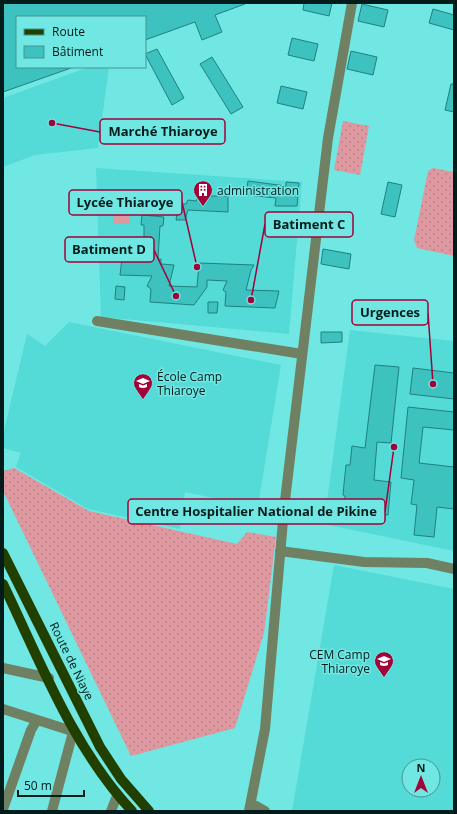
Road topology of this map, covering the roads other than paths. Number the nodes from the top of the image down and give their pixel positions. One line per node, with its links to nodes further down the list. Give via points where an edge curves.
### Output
1 (352, 3): 3 (street, via 328,138)
2 (97, 321): 3 (street)
3 (302, 354): 4 (street)
4 (280, 551): 6 (street, via 364,562 427,563); 14 (street, via 265,729)
5 (3, 553): 19 (main road, Route de Niaye, via 95,737 121,779)
6 (454, 569)
7 (3, 584): 9 (main road)
8 (3, 668): 9 (street)
9 (49, 678): 12 (main road)
10 (3, 709): 11 (street)
11 (37, 720): 12 (street); 15 (street, via 31,730)
12 (74, 732): 13 (main road); 16 (street)
13 (117, 796): 17 (street); 18 (main road)
14 (250, 807): 20 (street)
15 (3, 809)
16 (52, 811)
17 (111, 811)
18 (132, 811)
19 (149, 811)
20 (265, 811)

